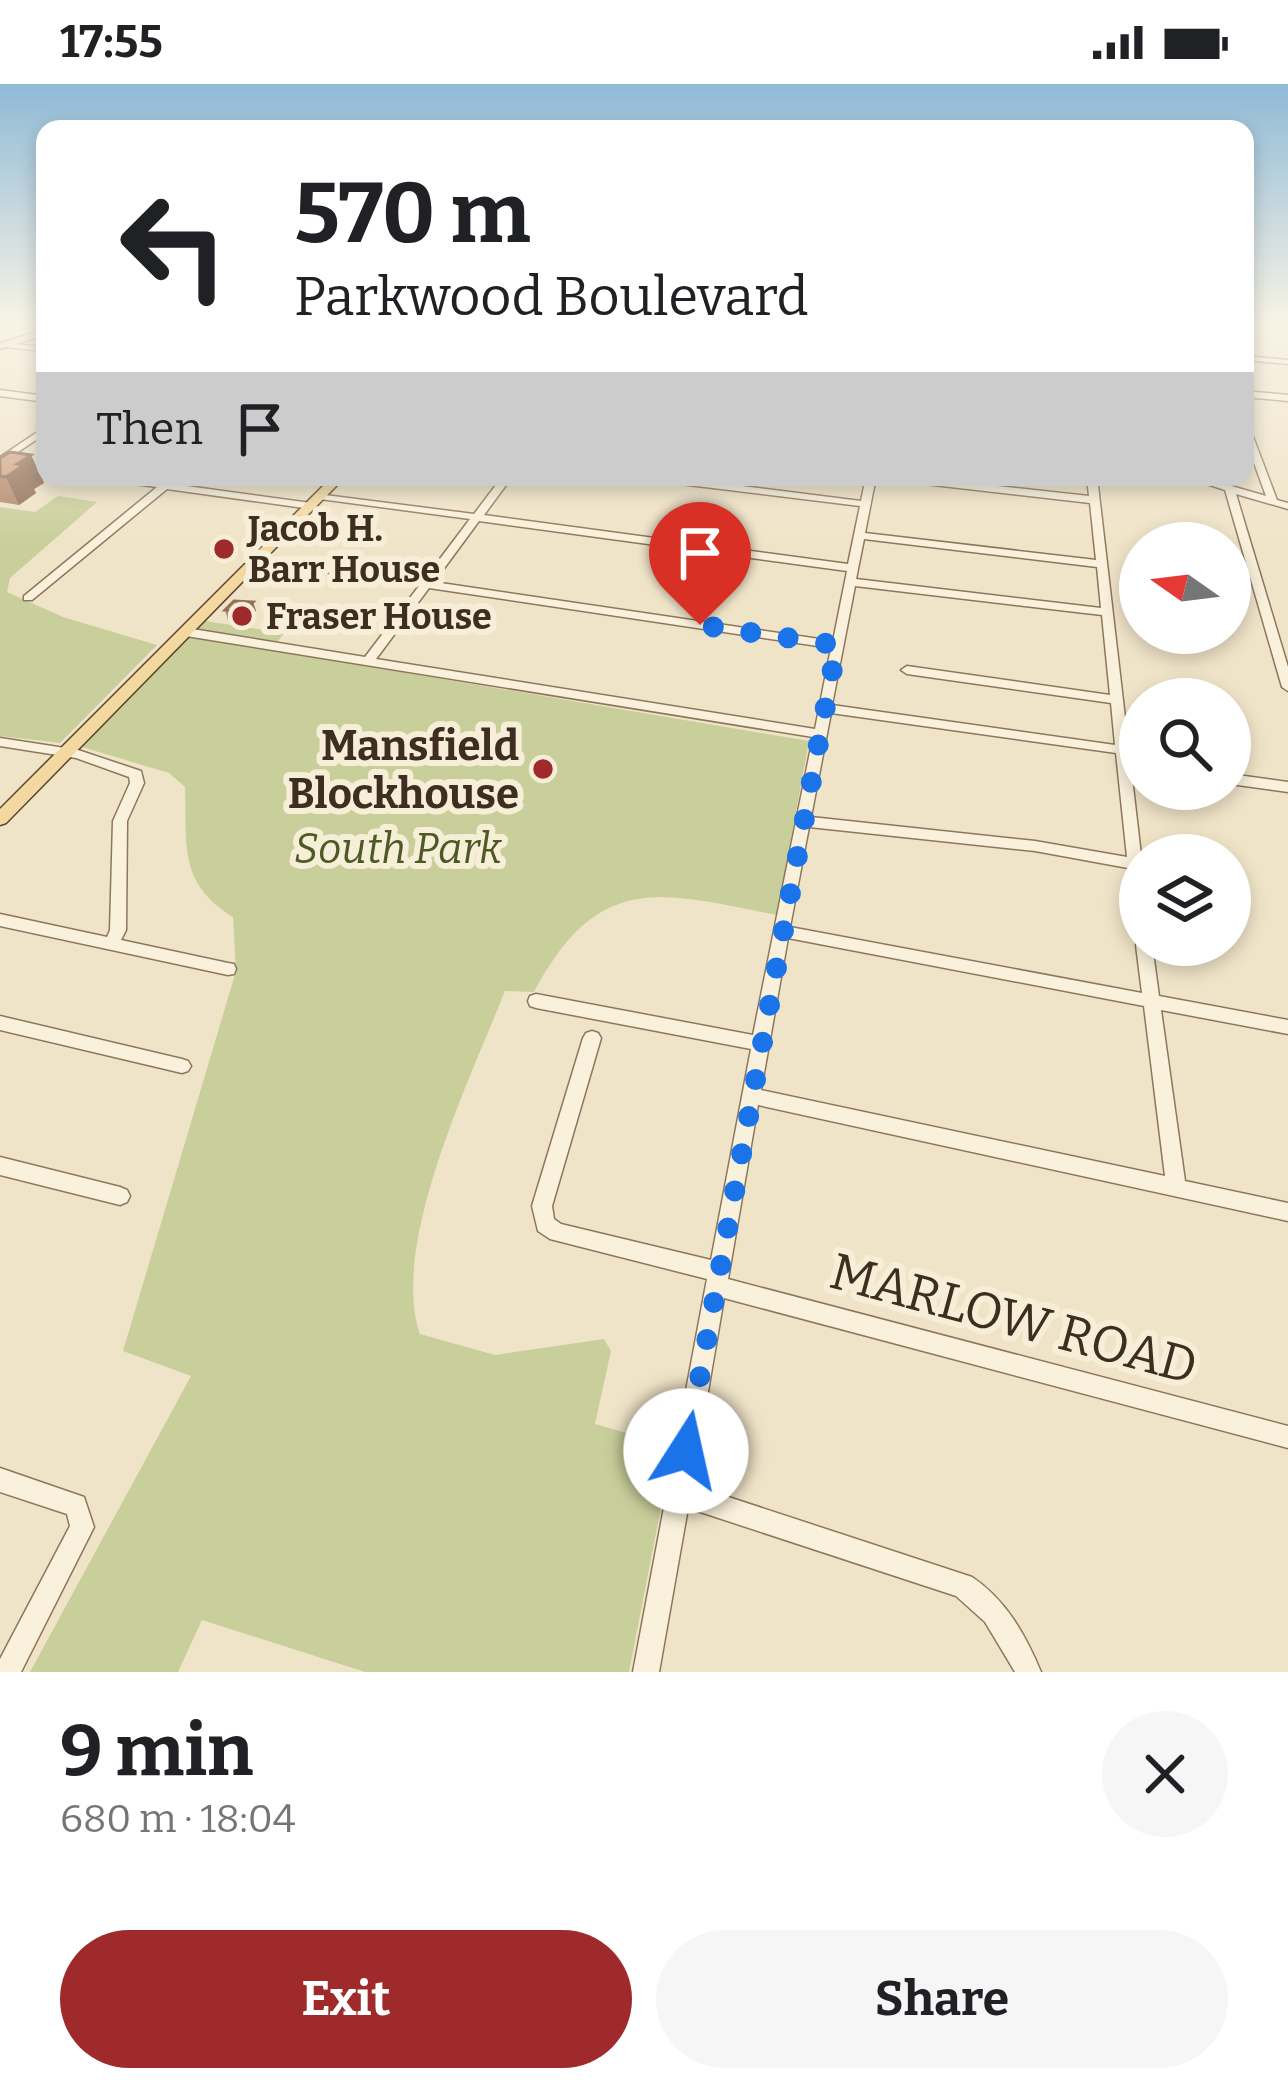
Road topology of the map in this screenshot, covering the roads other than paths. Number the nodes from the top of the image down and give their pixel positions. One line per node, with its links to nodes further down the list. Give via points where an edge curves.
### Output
1 (1257, 395): 2 (street)
2 (1288, 398)
3 (36, 436): 5 (street)
4 (1254, 450): 19 (street)
5 (0, 462): 6 (street)
6 (22, 466)
7 (164, 486): 28 (street)
8 (214, 486): 17 (street)
9 (330, 486): 17 (main road)
10 (500, 486): 22 (street)
11 (720, 486): 20 (street)
12 (869, 486): 20 (street)
13 (969, 486): 18 (street)
14 (1093, 486): 18 (street)
15 (1222, 486): 16 (street)
16 (1229, 488): 19 (street); 34 (street)
17 (318, 498): 22 (street); 24 (main road)
18 (1094, 500): 25 (street)
19 (1273, 502): 21 (street)
20 (865, 504): 23 (street)
21 (1288, 506)
22 (478, 515): 26 (street); 27 (street)
23 (859, 535): 25 (street); 26 (street)
24 (260, 557): 27 (street); 30 (main road)
25 (1102, 564): 29 (street)
26 (852, 571): 29 (street); 31 (street)
27 (428, 582): 31 (street); 32 (street)
28 (28, 598)
29 (1107, 612): 35 (street)
30 (185, 632): 32 (street); 40 (main road)
31 (838, 642): 36 (street)
32 (368, 662): 38 (street)
33 (907, 670): 35 (street)
34 (1288, 687)
35 (1117, 700): 37 (street)
36 (825, 708): 38 (street); 41 (street)
37 (1119, 710)
38 (820, 734): 45 (street)
39 (0, 742): 40 (street)
40 (65, 754): 44 (main road); 49 (street, via 126,767 138,778 120,821)
41 (1119, 758)
42 (1251, 781): 43 (street)
43 (1288, 787)
44 (0, 819)
45 (803, 820): 46 (street); 48 (street)
46 (1119, 861)
47 (0, 920): 49 (street)
48 (781, 931): 53 (street); 57 (street)
49 (111, 944): 51 (street)
50 (1146, 966): 53 (street)
51 (228, 969)
52 (536, 1000): 57 (street)
53 (1150, 1001): 55 (street); 61 (street)
54 (0, 1023): 58 (street)
55 (1288, 1027)
56 (592, 1038): 64 (street, MARLOW ROAD, via 542,1206 545,1224)
57 (761, 1044): 59 (street)
58 (182, 1066)
59 (752, 1096): 61 (street); 64 (street)
60 (0, 1166): 62 (street)
61 (1176, 1188): 63 (street)
62 (120, 1196)
63 (1288, 1212)
64 (719, 1279): 65 (street, MARLOW ROAD); 67 (street)
65 (1288, 1437)
66 (0, 1480): 68 (street, via 76,1505 82,1527)
67 (679, 1493): 69 (street); 70 (street, via 963,1586 1007,1629)
68 (7, 1672)
69 (646, 1672)
70 (1028, 1672)

